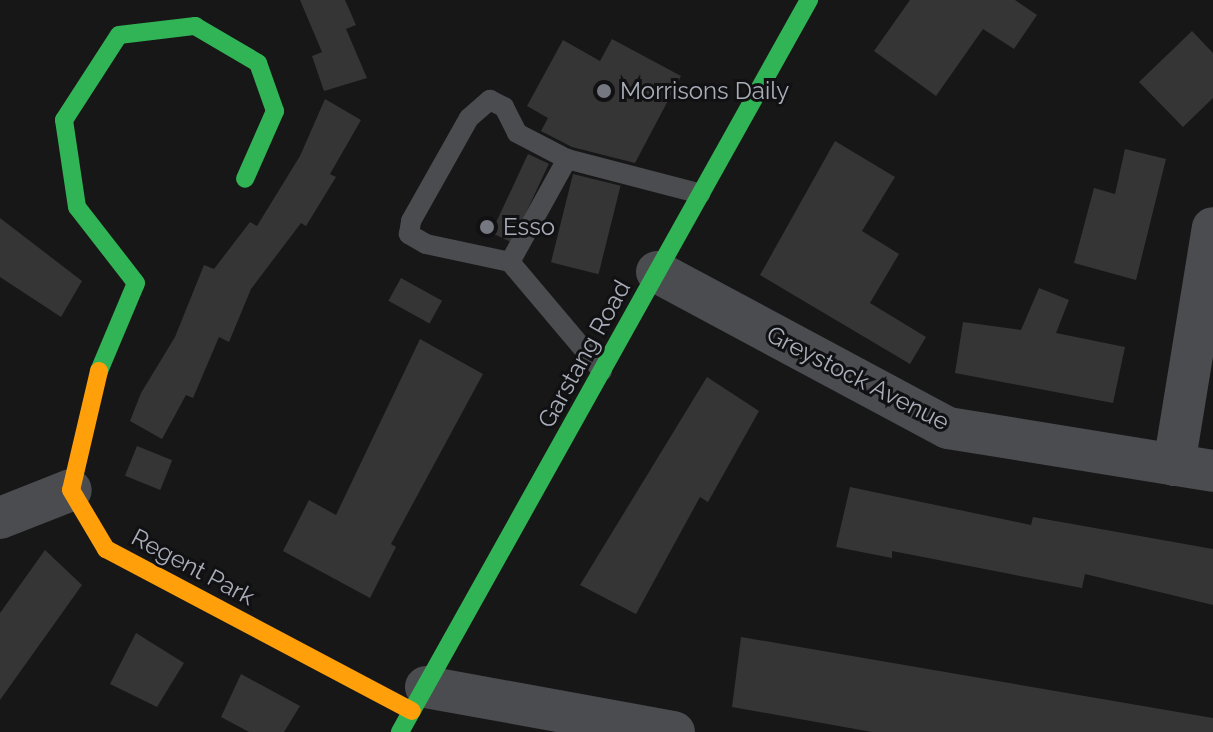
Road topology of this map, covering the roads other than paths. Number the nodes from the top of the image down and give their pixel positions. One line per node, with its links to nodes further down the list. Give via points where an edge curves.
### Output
1 (809, 0): 4 (main road, Garstang Road)
2 (567, 159): 4 (lane); 6 (lane); 6 (lane, via 517,133 504,107 490,100 469,118 411,221 409,234 426,244)
3 (245, 179): 10 (main road, via 275,111 258,63 195,26 119,35 64,120 77,207 136,283 95,381)
4 (701, 194): 7 (main road, Garstang Road)
5 (1213, 228): 9 (street)
6 (510, 262): 8 (lane)
7 (657, 272): 8 (main road, Garstang Road); 9 (street, Greystock Avenue, via 948,428)
8 (602, 371): 12 (main road, Garstang Road)
9 (1193, 468)
10 (71, 490): 11 (street); 12 (main road, Regent Park, via 106,549)
11 (0, 518)
12 (419, 699): 13 (main road, Garstang Road); 14 (street)
13 (400, 732)
14 (674, 732)

